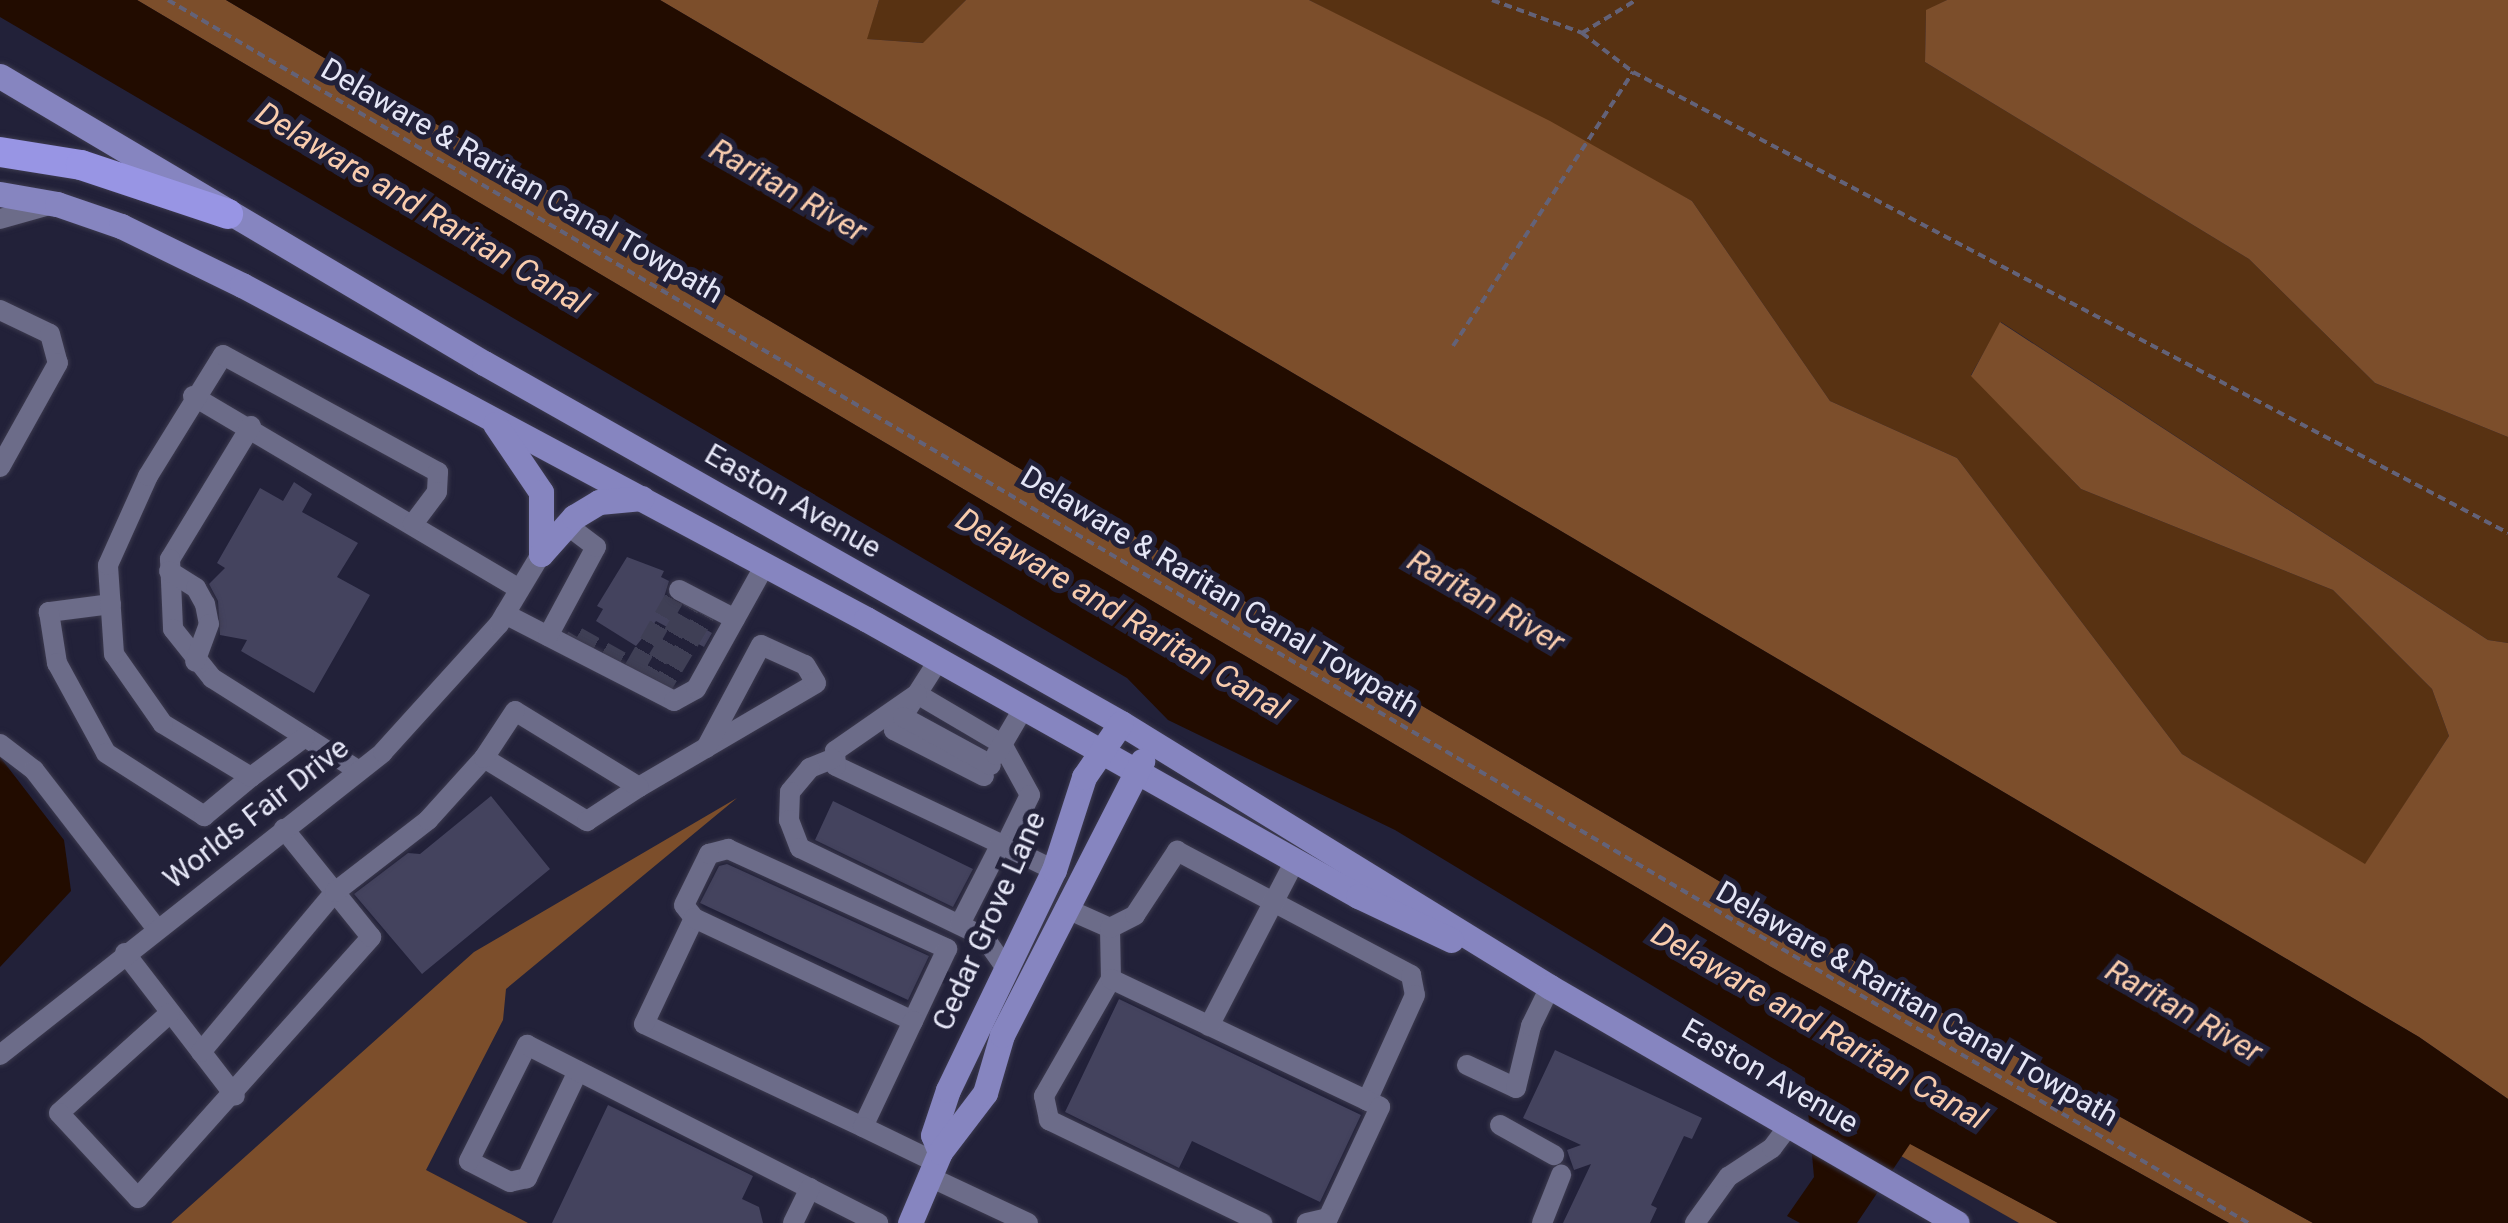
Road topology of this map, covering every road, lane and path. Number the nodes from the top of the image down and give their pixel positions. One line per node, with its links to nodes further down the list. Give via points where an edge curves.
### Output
1 (168, 0): 87 (path, Delaware & Raritan Canal Towpath)
2 (1492, 0): 4 (path)
3 (1636, 0): 4 (path)
4 (1582, 33): 5 (path)
5 (1632, 72): 13 (path); 21 (path)
6 (0, 76): 10 (main road, Easton Avenue)
7 (0, 152): 10 (highway, via 81,166)
8 (0, 194): 9 (main road, Easton Avenue)
9 (57, 204): 11 (street); 15 (main road, Easton Avenue, via 225,277)
10 (228, 214): 35 (main road, Easton Avenue)
11 (0, 218)
12 (0, 310): 17 (street, via 50,334 58,362)
13 (1453, 346)
14 (193, 396): 16 (street); 19 (street, via 223,355 438,472 436,492); 27 (street, via 108,566)
15 (489, 416): 18 (main road, Easton Avenue); 22 (main road, via 540,492)
16 (251, 426): 19 (street); 24 (street, via 183,532)
17 (0, 467)
18 (642, 498): 20 (main road, via 599,502); 23 (main road, Easton Avenue)
19 (413, 524): 25 (street)
20 (566, 525): 22 (main road); 30 (street, via 596,547)
21 (2508, 533)
22 (541, 554): 25 (street, Worlds Fair Drive)
23 (766, 565): 29 (street); 31 (main road, Easton Avenue)
24 (169, 571): 32 (street, via 173,629); 32 (street, via 196,588 205,604 209,624)
25 (519, 589): 28 (street, Worlds Fair Drive)
26 (679, 590): 29 (street)
27 (110, 604): 46 (street, via 114,654 163,724); 46 (street, via 49,612 57,663 106,753 204,816)
28 (504, 614): 30 (street); 44 (street, Worlds Fair Drive, via 436,698)
29 (735, 619): 30 (street, via 696,689 674,701)
30 (548, 636)
31 (938, 661): 33 (street); 34 (main road, Easton Avenue)
32 (194, 662): 36 (street)
33 (910, 706): 42 (street); 43 (street); 43 (street, via 894,730)
34 (1022, 709): 40 (main road, Easton Avenue); 43 (street)
35 (1122, 722): 37 (main road, Easton Avenue); 40 (main road, Cedar Grove Lane)
36 (305, 737): 44 (street); 46 (street)
37 (1152, 743): 45 (main road, Cedar Grove Lane); 62 (main road, Easton Avenue)
38 (0, 744): 57 (street, via 34,770)
39 (706, 748): 39 (street, via 816,682 805,664 761,645); 47 (street)
40 (1102, 755): 45 (main road, Easton Avenue); 51 (main road, Cedar Grove Lane, via 1084,777)
41 (484, 758): 47 (street, via 588,821); 47 (street, via 515,712); 52 (street, via 428,820)
42 (832, 759): 49 (street); 56 (street, via 810,768 790,792 788,820 800,848)
43 (991, 764): 49 (street, via 1030,795)
44 (359, 771): 48 (street, Worlds Fair Drive)
45 (1136, 772): 50 (main road, Easton Avenue); 54 (main road, Cedar Grove Lane)
46 (251, 777)
47 (639, 788)
48 (284, 829): 52 (street); 57 (street, Worlds Fair Drive)
49 (1003, 845): 51 (street); 56 (street)
50 (1295, 861): 53 (street); 62 (main road, Easton Avenue)
51 (1054, 870): 60 (main road, Cedar Grove Lane)
52 (335, 892): 66 (street); 70 (street, via 371,937)
53 (1274, 902): 58 (street, via 1177,851 1135,915); 65 (street); 71 (street, via 1411,975 1415,995)
54 (1065, 908): 58 (street); 75 (main road, Cedar Grove Lane, via 1002,1036 985,1093)
55 (694, 918): 64 (street); 64 (street, via 684,905 709,854 728,848 948,950); 74 (street, via 644,1024)
56 (960, 924): 60 (street, via 984,936)
57 (156, 928): 59 (street, Worlds Fair Drive)
58 (1110, 928): 61 (street)
59 (125, 953): 63 (street); 67 (street, Worlds Fair Drive)
60 (1006, 968): 75 (main road, Cedar Grove Lane, via 948,1090 934,1135)
61 (1111, 980): 65 (street); 82 (street, via 1044,1096 1049,1120)
62 (1550, 987): 68 (street, via 1530,1026 1516,1088); 73 (main road, Easton Avenue)
63 (170, 1012): 66 (street); 70 (street, via 60,1113 138,1198)
64 (913, 1021): 74 (street)
65 (1209, 1026): 71 (street)
66 (200, 1052): 70 (street)
67 (0, 1055)
68 (1467, 1066)
69 (578, 1071): 69 (street, via 527,1045 468,1160 510,1182 527,1178); 76 (street)
70 (235, 1096)
71 (1367, 1100): 83 (street, via 1380,1107 1328,1218)
72 (1500, 1124): 84 (street, via 1558,1165)
73 (1790, 1124): 77 (main road, Easton Avenue); 85 (street, via 1772,1148 1728,1177)
74 (863, 1127): 75 (street)
75 (936, 1164): 80 (main road, Cedar Grove Lane); 81 (street)
76 (810, 1188): 78 (street); 79 (street)
77 (1926, 1215): 86 (main road, Easton Avenue)
78 (793, 1223)
79 (878, 1223)
80 (910, 1223)
81 (1028, 1223)
82 (1262, 1223)
83 (1307, 1223)
84 (1542, 1223)
85 (1695, 1223)
86 (1957, 1223)
87 (2248, 1223)

